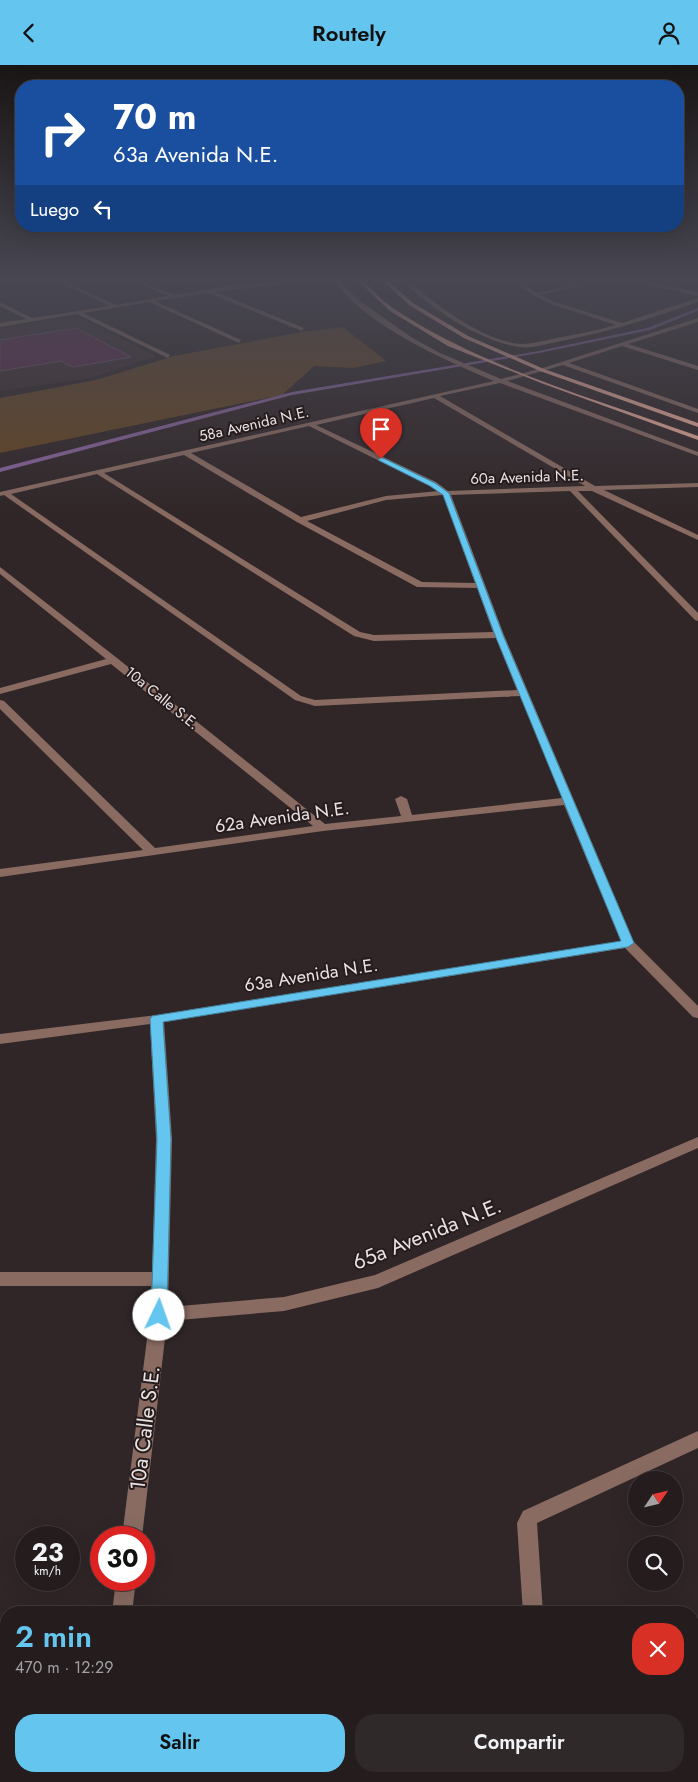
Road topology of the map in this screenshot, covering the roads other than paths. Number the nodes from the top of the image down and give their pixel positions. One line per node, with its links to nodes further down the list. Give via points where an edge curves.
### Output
1 (453, 360): 10 (street)
2 (488, 360): 9 (main road)
3 (518, 360): 8 (main road)
4 (572, 360): 6 (street, 58a Avenida N.E.)
5 (675, 360): 7 (street)
6 (563, 363): 8 (street, 58a Avenida N.E.); 12 (street)
7 (696, 366)
8 (542, 370): 9 (street, 58a Avenida N.E.); 14 (main road)
9 (524, 375): 10 (street, 58a Avenida N.E.); 15 (main road)
10 (500, 381): 11 (street, 58a Avenida N.E.); 17 (street)
11 (435, 397): 13 (street, 58a Avenida N.E.); 20 (street)
12 (696, 409)
13 (311, 425): 16 (street, 58a Avenida N.E.); 23 (street)
14 (698, 425)
15 (698, 438)
16 (186, 453): 18 (street, 58a Avenida N.E.); 24 (street)
17 (698, 455)
18 (98, 472): 22 (street, 58a Avenida N.E.); 29 (street, via 357,634 374,639)
19 (698, 485): 20 (street, 60a Avenida N.E.)
20 (595, 489): 21 (street, 60a Avenida N.E.); 25 (street)
21 (573, 490): 23 (street, 60a Avenida N.E.); 28 (street)
22 (2, 493): 32 (street, via 295,697 315,703)
23 (446, 493): 24 (street, 60a Avenida N.E., via 386,498); 27 (street)
24 (300, 520): 27 (street, via 420,585)
25 (698, 538)
26 (0, 570): 30 (street, 10a Calle S.E.)
27 (482, 586): 29 (street)
28 (698, 618)
29 (499, 635): 32 (street)
30 (114, 659): 31 (street); 37 (street, 10a Calle S.E.)
31 (0, 691)
32 (524, 693): 35 (street)
33 (0, 703): 38 (street)
34 (401, 799): 36 (street)
35 (568, 801): 36 (street, 62a Avenida N.E.); 40 (street)
36 (408, 819): 37 (street, 62a Avenida N.E.)
37 (323, 828): 38 (street, 62a Avenida N.E.)
38 (154, 853): 39 (street, 62a Avenida N.E.)
39 (0, 873)
40 (628, 943): 41 (street); 42 (street, 63a Avenida N.E.)
41 (698, 1014)
42 (156, 1019): 43 (street, 63a Avenida N.E.); 46 (street, 10a Calle S.E., via 164,1139)
43 (0, 1039)
44 (698, 1142): 47 (street, 65a Avenida N.E., via 378,1281 284,1304)
45 (0, 1279): 46 (street)
46 (161, 1279): 47 (street, 10a Calle S.E.)
47 (159, 1315): 49 (street, 10a Calle S.E.)
48 (698, 1439): 52 (street, via 536,1513 527,1523)
49 (133, 1526)
50 (125, 1591): 51 (street)
51 (123, 1606)
52 (533, 1606)

